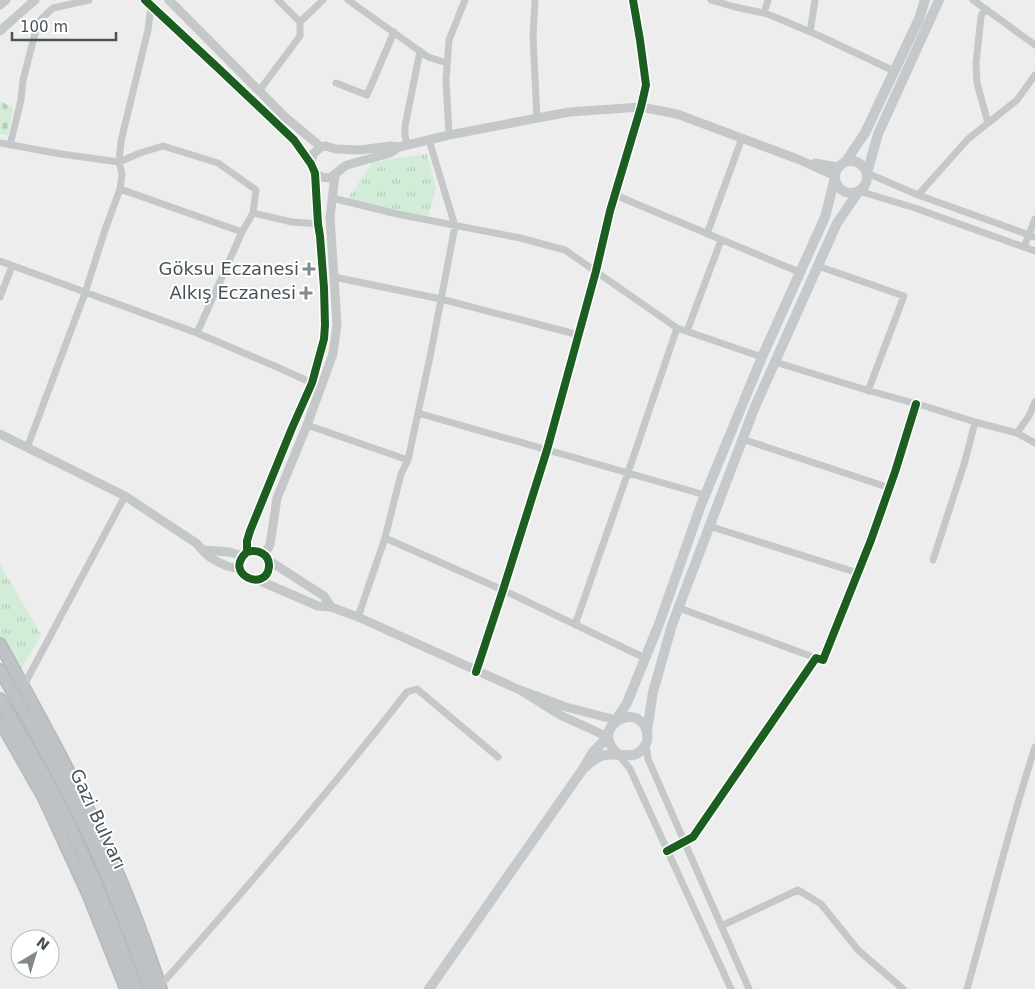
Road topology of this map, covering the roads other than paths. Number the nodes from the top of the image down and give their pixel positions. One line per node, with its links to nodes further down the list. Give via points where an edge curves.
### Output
1 (6, 0): 19 (street)
2 (35, 0): 23 (street)
3 (89, 0): 40 (street, via 54,8 38,22)
4 (169, 0): 32 (street)
5 (278, 0): 22 (street)
6 (323, 0): 22 (street)
7 (348, 0): 24 (street)
8 (465, 0): 28 (street, via 449,40)
9 (535, 0): 34 (street)
10 (633, 0): 33 (street, via 646,85)
11 (711, 0): 18 (street)
12 (768, 0): 21 (street)
13 (815, 0): 25 (street)
14 (925, 0): 29 (main road)
15 (939, 0): 48 (main road, via 878,134)
16 (973, 0): 20 (street)
17 (148, 3): 44 (street, via 148,30 121,141); 45 (street, via 294,140)
18 (737, 4): 21 (street)
19 (0, 5)
20 (986, 9): 26 (street); 35 (street, via 981,17 976,84)
21 (764, 13): 25 (street)
22 (300, 22): 32 (street, via 300,36)
23 (0, 31)
24 (394, 32): 27 (street); 31 (street, via 367,95)
25 (810, 32): 29 (street)
26 (1035, 44)
27 (420, 51): 28 (street); 41 (street)
28 (447, 63): 36 (street)
29 (894, 71): 47 (main road, via 864,132)
30 (1035, 75): 35 (street, via 1017,100)
31 (336, 83)
32 (258, 91): 42 (street)
33 (641, 107): 34 (street, via 569,112); 37 (street, via 677,114); 53 (street)
34 (536, 118): 36 (street)
35 (988, 123): 54 (street, via 968,139)
36 (449, 135): 38 (street)
37 (742, 138): 47 (street); 61 (street)
38 (429, 140): 41 (street); 59 (street)
39 (0, 143): 40 (street)
40 (10, 145): 44 (street)
41 (403, 146): 43 (street); 46 (street)
42 (321, 147): 43 (street); 45 (street, via 313,154)
43 (336, 149): 46 (street, via 342,158)
44 (119, 162): 51 (street, via 122,174); 56 (street, via 163,146 218,163 256,190)
45 (311, 164): 49 (street)
46 (341, 168): 50 (street)
47 (838, 171): 48 (main road, via 856,162); 52 (main road, via 836,183 843,191); 70 (main road, via 825,217)
48 (867, 172): 52 (main road, via 866,183); 54 (street)
49 (315, 173): 50 (street, via 324,178); 58 (street)
50 (334, 176): 55 (street)
51 (120, 190): 60 (street); 72 (street)
52 (859, 191): 64 (street); 68 (main road, via 836,223)
53 (614, 195): 61 (street); 69 (street)
54 (918, 195): 62 (street)
55 (332, 198): 59 (street); 71 (street)
56 (253, 213): 58 (street); 60 (street)
57 (1035, 220): 62 (street)
58 (318, 224): 81 (street, via 325,325)
59 (455, 226): 69 (street, via 564,250); 74 (street)
60 (242, 232): 77 (street)
61 (707, 234): 63 (street)
62 (1032, 235): 64 (street)
63 (721, 240): 70 (street); 76 (street)
64 (1024, 247): 65 (street)
65 (1035, 251)
66 (0, 261): 67 (street)
67 (12, 266): 72 (street); 73 (street)
68 (818, 266): 80 (main road); 82 (street, via 904,296)
69 (596, 271): 75 (street); 78 (street)
70 (799, 272): 79 (main road)
71 (334, 277): 74 (street); 87 (street, via 337,324 334,354)
72 (85, 293): 77 (street); 92 (street)
73 (0, 297)
74 (441, 299): 78 (street); 85 (street)
75 (677, 328): 76 (street); 95 (street)
76 (687, 331): 79 (street)
77 (197, 333): 81 (street)
78 (579, 335): 93 (street)
79 (762, 357): 97 (main road)
80 (775, 362): 82 (street); 90 (main road)
81 (312, 383): 102 (street, via 250,531)
82 (868, 390): 84 (street)
83 (1035, 402): 88 (street)
84 (916, 404): 86 (street); 96 (street)
85 (418, 413): 93 (street); 94 (street)
86 (975, 422): 88 (street); 104 (street)
87 (307, 425): 94 (street); 103 (street, via 277,498)
88 (1017, 433): 91 (street)
89 (0, 434): 92 (street)
90 (742, 439): 96 (street); 99 (main road)
91 (1035, 443)
92 (27, 448): 98 (street)
93 (547, 450): 95 (street); 108 (street)
94 (408, 460): 100 (street, via 401,474)
95 (628, 473): 97 (street); 112 (street)
96 (890, 488): 106 (street)
97 (705, 495): 114 (main road)
98 (124, 496): 101 (street); 118 (street)
99 (709, 526): 106 (street); 110 (main road)
100 (385, 538): 108 (street); 111 (street)
101 (204, 550): 102 (street); 105 (street, via 210,557)
102 (245, 554): 103 (street, via 259,552); 105 (street)
103 (266, 558): 107 (street, via 267,572); 109 (street, via 324,596)
104 (933, 560)
105 (240, 568): 107 (street, via 246,578)
106 (858, 572): 115 (street, via 823,660)
107 (258, 580): 109 (street, via 318,606)
108 (504, 590): 112 (street); 117 (street)
109 (331, 607): 111 (street)
110 (679, 608): 115 (street); 123 (main road, via 653,692)
111 (358, 617): 117 (street)
112 (575, 624): 114 (street)
113 (0, 644): 118 (highway)
114 (645, 658): 121 (main road, via 627,703)
115 (816, 658): 130 (street, via 693,836)
116 (0, 670): 133 (highway, Gazi Bulvarı, via 94,846 130,934)
117 (476, 672): 119 (street)
118 (23, 687): 133 (highway, via 93,818 144,938)
119 (520, 690): 121 (street, via 566,707); 124 (street, via 560,715)
120 (0, 699): 135 (highway, Gazi Bulvarı, via 58,802 84,857 120,941)
121 (616, 720): 123 (main road, via 634,718); 124 (main road)
122 (0, 721): 134 (highway, via 44,798 88,894)
123 (647, 731): 125 (main road)
124 (608, 737): 127 (main road); 129 (main road, via 593,752)
125 (646, 744): 127 (main road, via 638,754); 130 (street, via 648,759)
126 (1035, 747): 140 (street)
127 (618, 754): 129 (main road, via 601,756); 131 (street, via 630,769)
128 (498, 757): 133 (street, via 416,689 407,692 214,926)
129 (583, 769): 136 (main road)
130 (684, 842): 131 (street); 132 (street)
131 (667, 851): 137 (street)
132 (721, 926): 138 (street); 139 (street, via 798,890 821,904 858,950)
133 (157, 988)
134 (126, 989)
135 (136, 989)
136 (429, 989)
137 (731, 989)
138 (749, 989)
139 (903, 989)
140 (967, 989)

